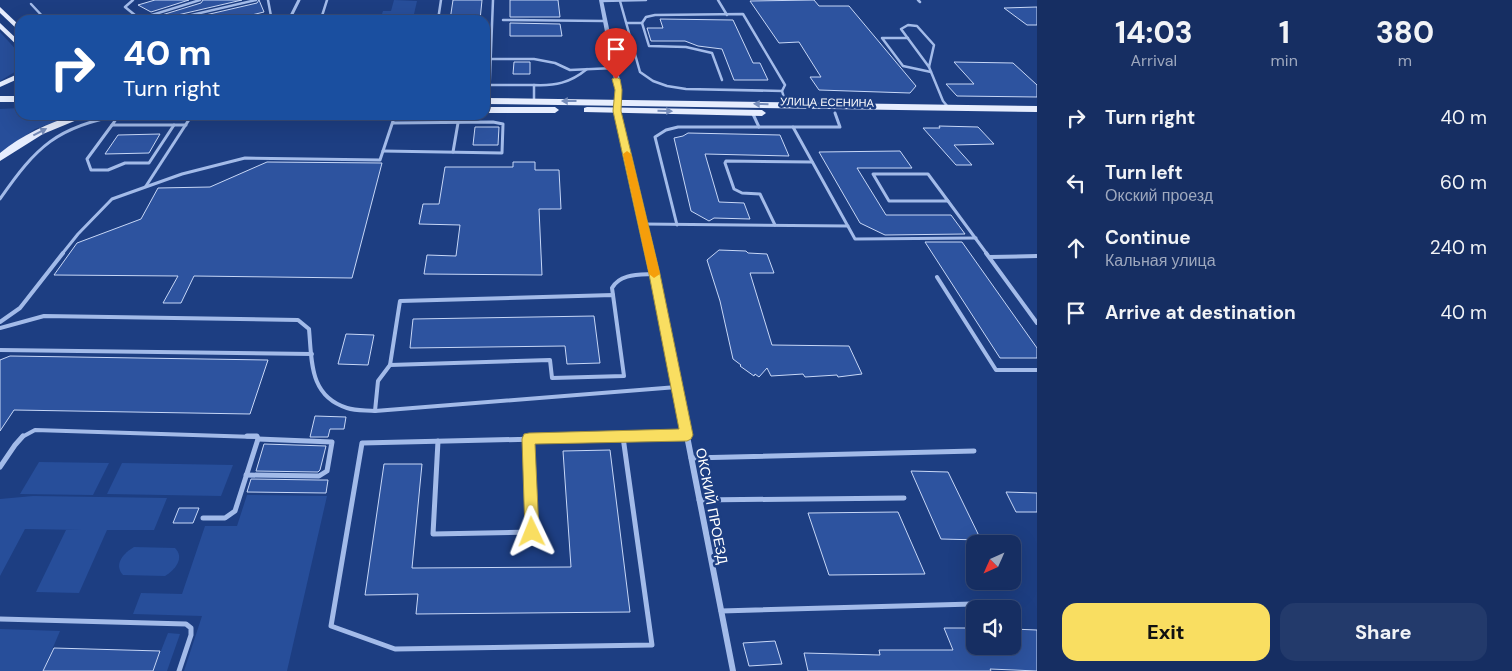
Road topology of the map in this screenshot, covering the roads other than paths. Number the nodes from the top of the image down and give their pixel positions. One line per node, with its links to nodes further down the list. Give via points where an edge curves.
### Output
1 (133, 0): 16 (lane, via 125,7)
2 (200, 0): 17 (lane)
3 (256, 0): 18 (lane)
4 (268, 0): 19 (lane)
5 (299, 0): 20 (street)
6 (327, 0): 21 (lane)
7 (441, 0): 22 (lane)
8 (493, 0): 34 (lane)
9 (646, 0): 12 (lane)
10 (718, 0): 23 (lane)
11 (601, 1): 12 (lane); 25 (street)
12 (620, 1): 26 (lane)
13 (32, 4): 15 (lane)
14 (0, 9): 29 (main road)
15 (42, 15)
16 (135, 15)
17 (153, 15)
18 (192, 15)
19 (271, 15)
20 (291, 15)
21 (322, 15)
22 (439, 15)
23 (727, 15): 27 (lane, via 655,15 646,17); 45 (lane, via 743,14 785,85)
24 (502, 20): 25 (lane)
25 (604, 21): 31 (street)
26 (626, 23): 27 (lane); 30 (lane)
27 (642, 23): 40 (lane, via 649,46 686,47 712,53)
28 (0, 25): 33 (main road)
29 (15, 25)
30 (630, 36): 31 (lane); 45 (lane, via 640,72 653,81 686,89)
31 (608, 37): 36 (street)
32 (908, 38): 35 (lane); 35 (lane, via 901,30 903,27 917,26 934,45); 38 (lane, via 882,38 903,66)
33 (15, 41)
34 (491, 59): 37 (lane, via 534,59 570,70); 42 (lane)
35 (929, 67): 38 (lane)
36 (614, 68): 37 (lane); 53 (street)
37 (587, 69): 43 (lane, via 562,86)
38 (931, 72): 54 (lane)
39 (15, 78): 41 (main road)
40 (722, 80)
41 (0, 85)
42 (491, 85): 43 (lane); 44 (lane)
43 (534, 85): 49 (lane)
44 (490, 89)
45 (782, 91): 50 (lane)
46 (0, 99): 47 (main road)
47 (15, 99)
48 (490, 101): 49 (main road)
49 (534, 101): 53 (main road, one-way to 49)
50 (786, 104): 53 (main road, УЛИЦА ЕСЕНИНА, one-way to 53); 54 (main road, УЛИЦА ЕСЕНИНА)
51 (15, 105): 52 (main road)
52 (0, 106)
53 (617, 106): 55 (main road); 56 (main road, УЛИЦА ЕСЕНИНА, one-way to 56); 79 (street, ОКСКИЙ ПРОЕЗД)
54 (948, 108): 57 (main road, УЛИЦА ЕСЕНИНА)
55 (490, 110): 64 (lane)
56 (752, 112): 58 (main road, УЛИЦА ЕСЕНИНА); 70 (lane)
57 (1036, 112): 58 (main road, УЛИЦА ЕСЕНИНА)
58 (835, 113): 71 (lane, via 840,127)
59 (71, 120): 74 (main road, one-way to 59, via 25,140)
60 (101, 120): 77 (lane, via 78,126 45,144)
61 (116, 120): 67 (lane)
62 (189, 120): 69 (lane)
63 (394, 120): 65 (lane)
64 (493, 122): 66 (lane); 73 (lane, via 503,124 502,153)
65 (393, 123): 66 (lane); 72 (lane)
66 (458, 123): 73 (lane)
67 (112, 125): 68 (lane); 68 (lane, via 86,159 91,170 149,162)
68 (174, 125): 69 (lane)
69 (186, 125): 76 (lane)
70 (759, 127): 71 (lane); 80 (lane, via 673,127 655,138)
71 (793, 127): 75 (lane)
72 (383, 151): 73 (lane); 76 (lane, via 380,160 244,158)
73 (452, 152)
74 (0, 158)
75 (812, 162): 81 (lane, via 726,161 734,189 760,194); 82 (lane)
76 (146, 186): 89 (lane, via 112,199 78,234 20,308)
77 (0, 199)
78 (948, 201): 78 (lane, via 889,201 873,174 928,174); 83 (lane)
79 (643, 224): 80 (lane); 86 (street, ОКСКИЙ ПРОЕЗД)
80 (676, 225): 81 (lane)
81 (774, 226): 82 (lane)
82 (848, 226): 83 (lane, via 855,239)
83 (976, 238): 85 (lane)
84 (1037, 256): 85 (lane)
85 (990, 257): 90 (lane)
86 (654, 274): 88 (lane, via 621,278 614,283); 96 (street, ОКСКИЙ ПРОЕЗД)
87 (937, 277): 95 (lane, via 996,370)
88 (612, 295): 94 (lane, via 400,301); 94 (lane, via 624,376 552,378 550,360)
89 (0, 322)
90 (1037, 323)
91 (0, 328): 93 (lane, via 44,316 298,320 310,329)
92 (0, 350): 93 (lane)
93 (312, 354): 97 (lane, via 313,375 324,394 347,408)
94 (390, 365): 97 (lane, via 378,381)
95 (1037, 370)
96 (677, 387): 97 (lane); 98 (street, ОКСКИЙ ПРОЕЗД)
97 (375, 411)
98 (687, 435): 99 (lane); 104 (street, ОКСКИЙ ПРОЕЗД)
99 (624, 436): 101 (lane); 102 (lane, via 652,645 395,649 331,626 362,443)
100 (258, 439): 105 (lane, via 254,435 35,430 19,438); 106 (lane); 106 (lane, via 332,442 327,470 320,476)
101 (529, 439): 102 (lane); 102 (lane, via 532,532 433,534)
102 (438, 441)
103 (974, 451): 104 (lane)
104 (691, 458): 108 (street, ОКСКИЙ ПРОЕЗД)
105 (0, 467)
106 (246, 475): 109 (lane, via 231,516)
107 (904, 498): 108 (lane)
108 (699, 500): 111 (street, ОКСКИЙ ПРОЕЗД)
109 (203, 518)
110 (966, 604): 111 (lane)
111 (721, 611): 114 (street, ОКСКИЙ ПРОЕЗД)
112 (0, 619): 113 (lane, via 186,624 191,628 191,636)
113 (179, 671)
114 (733, 671)

